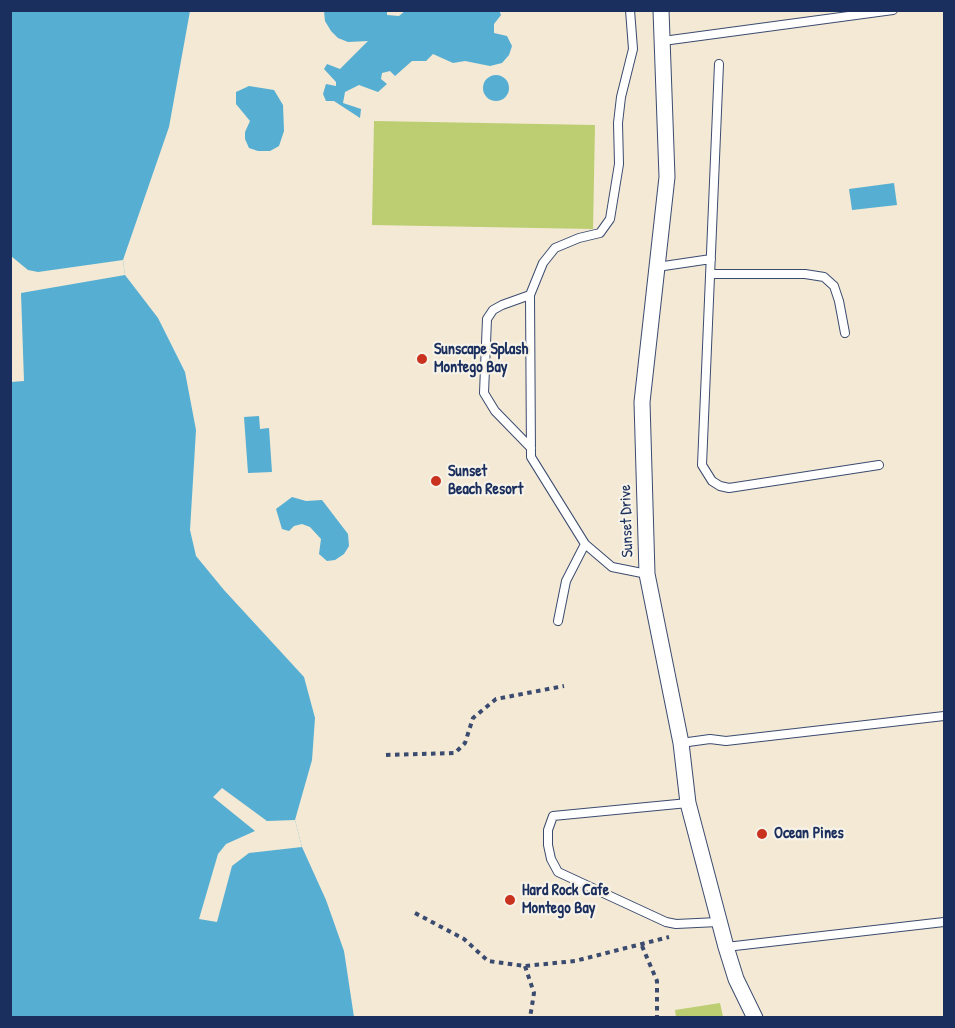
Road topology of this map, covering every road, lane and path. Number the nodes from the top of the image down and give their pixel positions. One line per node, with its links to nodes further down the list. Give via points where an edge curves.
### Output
1 (630, 10): 9 (lane, via 633,49 621,97 619,164 610,219 600,233 555,248 543,262)
2 (661, 10): 4 (street, Sunset Drive)
3 (893, 10): 4 (lane)
4 (663, 40): 7 (street, Sunset Drive, via 667,177)
5 (719, 64): 6 (lane)
6 (711, 259): 7 (lane); 8 (lane)
7 (657, 267): 14 (street, Sunset Drive, via 642,402)
8 (711, 274): 10 (lane, via 805,273 824,277 834,286); 12 (lane, via 702,465 712,481 729,488)
9 (530, 295): 11 (lane); 11 (lane, via 502,304 487,320 484,393 495,411)
10 (845, 333)
11 (531, 448): 13 (lane, via 531,457)
12 (879, 465)
13 (585, 544): 14 (lane, via 612,567); 15 (lane, via 566,581)
14 (647, 574): 18 (street, Sunset Drive)
15 (558, 621)
16 (564, 686): 19 (path, via 496,699 473,718 465,743 454,753)
17 (945, 716): 18 (lane)
18 (681, 743): 20 (street, Sunset Drive)
19 (386, 755)
20 (688, 803): 22 (street, Sunset Drive); 22 (lane, via 553,816 548,830 549,852 558,872 666,922)
21 (416, 913): 27 (path, via 464,939 488,961)
22 (718, 922): 26 (street, Sunset Drive)
23 (945, 922): 26 (lane)
24 (675, 936): 25 (path)
25 (642, 946): 27 (path, via 575,961); 29 (path, via 657,981)
26 (726, 947): 30 (street, Sunset Drive)
27 (525, 966): 28 (path, via 534,993)
28 (530, 1017)
29 (657, 1017)
30 (754, 1017)

